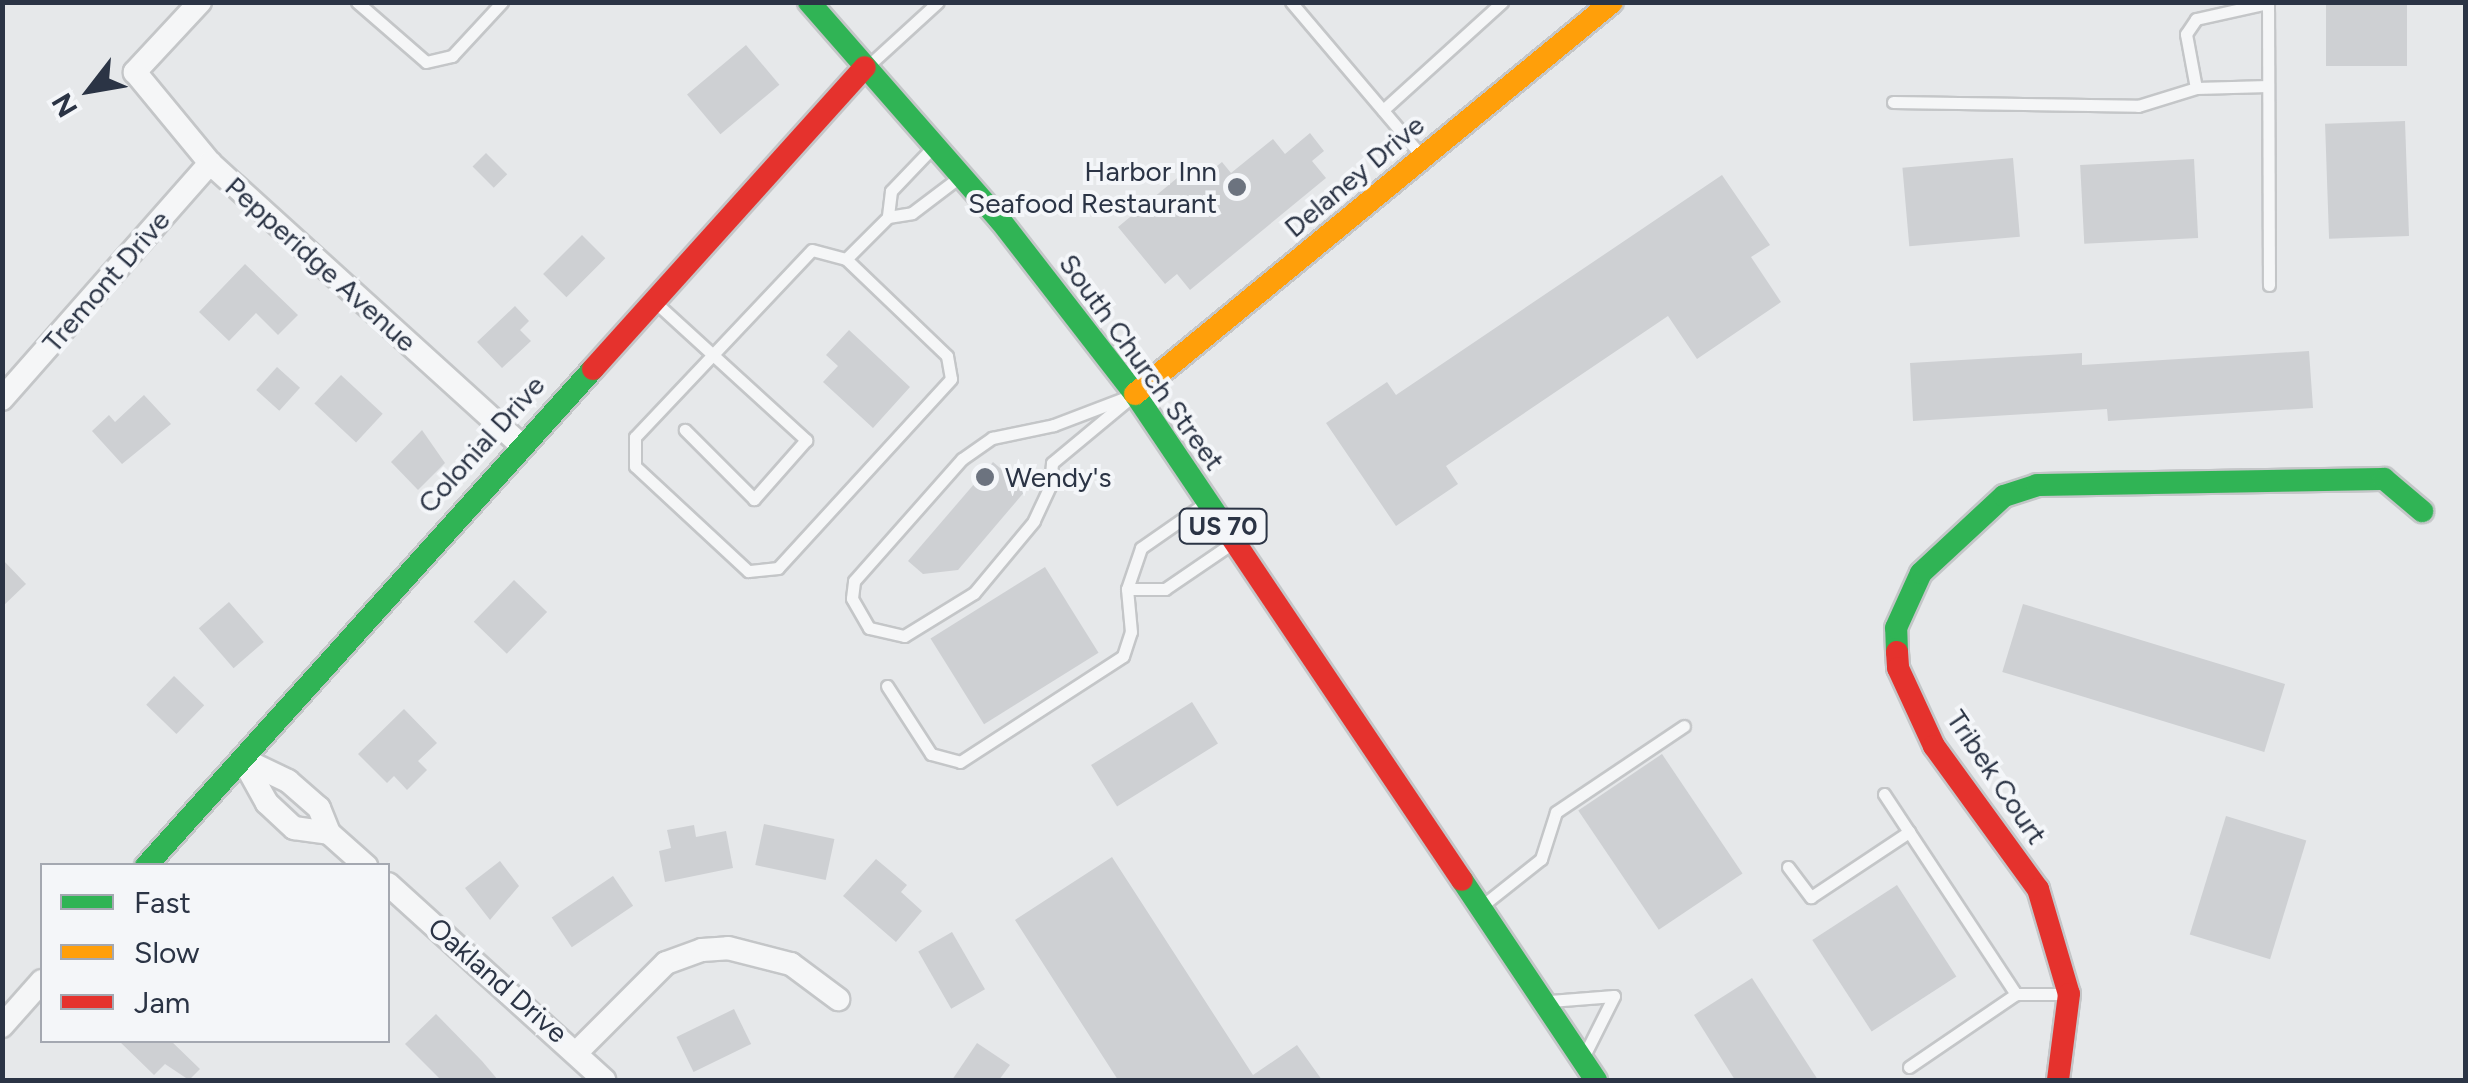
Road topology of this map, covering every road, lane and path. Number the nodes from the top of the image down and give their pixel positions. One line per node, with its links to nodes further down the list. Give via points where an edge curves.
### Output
1 (200, 2): 17 (street, Pepperidge Avenue, via 135,72)
2 (357, 2): 3 (lane, via 426,62 452,56)
3 (502, 2)
4 (809, 2): 10 (street, South Church Street / US 70)
5 (938, 2): 10 (lane)
6 (1291, 2): 14 (lane)
7 (1502, 2): 14 (lane)
8 (2268, 3): 11 (lane); 12 (lane, via 2196,19 2186,34)
9 (1604, 5): 16 (street, Delaney Drive)
10 (865, 68): 15 (street, South Church Street / US 70); 22 (street, Colonial Drive)
11 (2268, 86): 12 (lane); 21 (lane)
12 (2196, 88): 13 (lane, via 2138,106)
13 (1893, 102)
14 (1383, 110): 16 (lane)
15 (936, 144): 18 (street, South Church Street / US 70); 19 (lane, via 891,192)
16 (1423, 157): 24 (street, Delaney Drive)
17 (210, 163): 25 (street, Tremont Drive); 27 (street, Pepperidge Avenue)
18 (962, 175): 19 (lane, via 912,213); 24 (street, South Church Street / US 70)
19 (888, 217): 20 (lane)
20 (846, 259): 23 (lane, via 812,250); 23 (lane, via 947,356 951,378 778,568 748,571 636,466 635,437)
21 (2269, 285)
22 (652, 299): 23 (lane); 27 (street, Colonial Drive)
23 (712, 355): 26 (lane, via 806,440 754,499)
24 (1134, 394): 24 (lane, via 1054,425 992,438 962,459 854,582 852,598 869,628 904,636 974,593 1034,521 1052,463); 28 (street, South Church Street / US 70)
25 (2, 399)
26 (685, 430)
27 (520, 444): 34 (street, Colonial Drive)
28 (1207, 502): 30 (street, South Church Street / US 70); 31 (lane, via 1141,548)
29 (2422, 511): 44 (street, Tribek Court, via 2384,478 2037,486 2004,496 1921,573 1896,628 1898,668 1934,746 2038,889 2060,945)
30 (1234, 542): 31 (lane, via 1165,588); 41 (street, South Church Street / US 70)
31 (1128, 589): 32 (lane, via 1130,632 1122,656 960,762 930,754)
32 (887, 686)
33 (1684, 726): 41 (lane, via 1556,812 1541,859)
34 (242, 759): 37 (street, Colonial Drive); 38 (street, via 288,781)
35 (1884, 794): 36 (lane)
36 (1908, 832): 39 (lane, via 1811,897); 43 (lane)
37 (149, 863)
38 (363, 863)
39 (1788, 867)
40 (390, 886): 48 (street, Oakland Drive)
41 (1479, 908): 46 (street, South Church Street / US 70)
42 (40, 983): 47 (street)
43 (2016, 994): 44 (lane); 50 (lane)
44 (2069, 994): 53 (street, Tribek Court)
45 (838, 999): 48 (street, via 791,964 728,948 702,950 666,964)
46 (1542, 1002): 49 (street, South Church Street / US 70); 49 (lane, via 1614,996)
47 (2, 1026)
48 (578, 1051): 51 (street, Oakland Drive)
49 (1582, 1060): 52 (street, South Church Street / US 70)
50 (1909, 1067)
51 (604, 1080)
52 (1596, 1080)
53 (2058, 1080)

